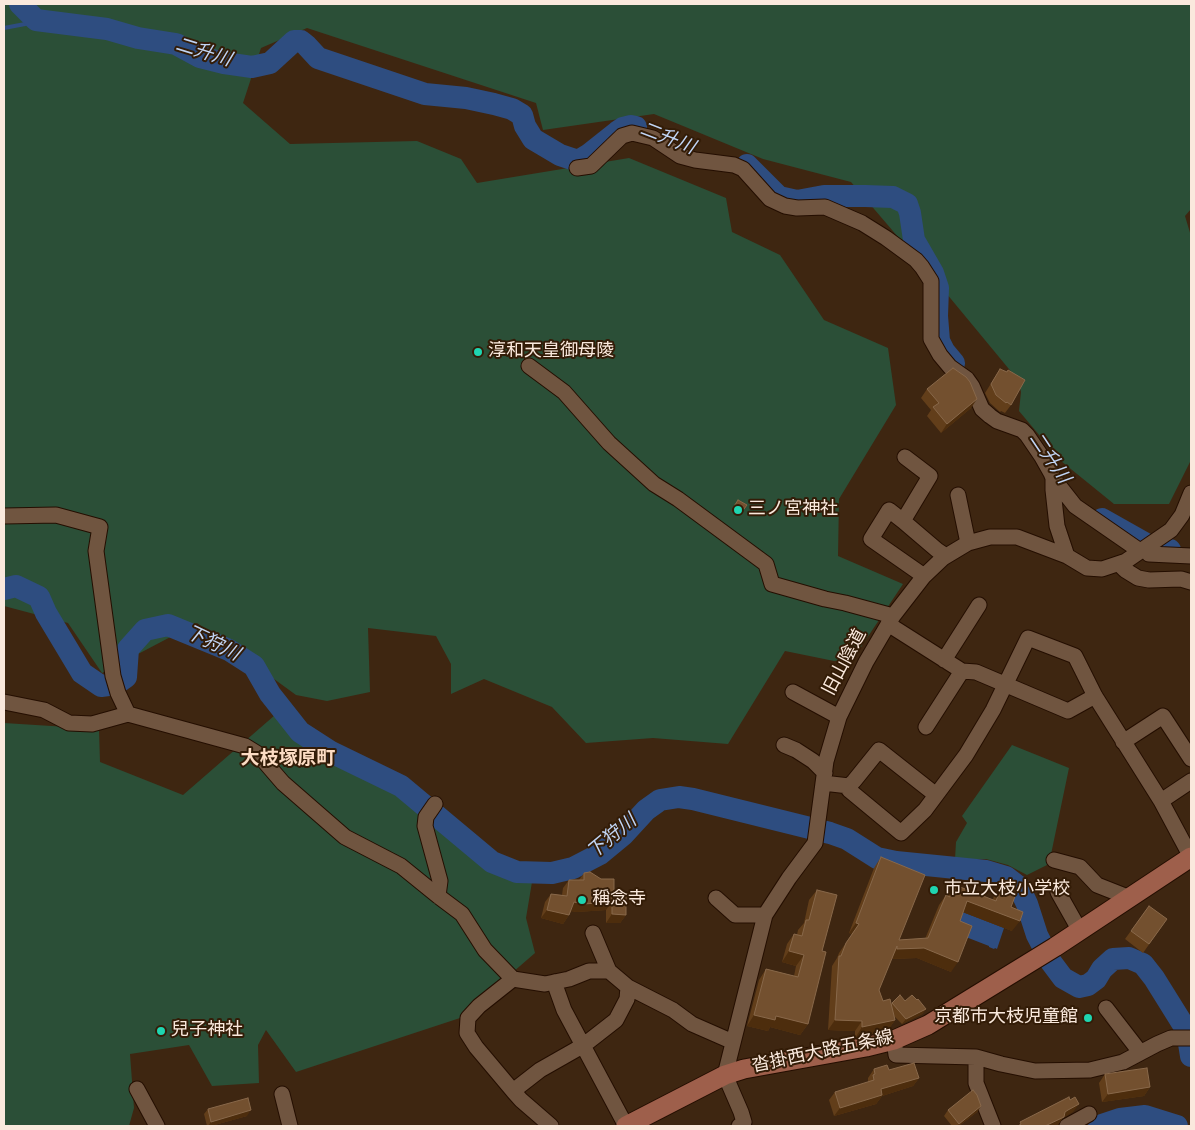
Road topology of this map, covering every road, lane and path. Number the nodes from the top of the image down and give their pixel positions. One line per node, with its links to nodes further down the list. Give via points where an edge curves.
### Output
1 (577, 168): 4 (street, via 591,166 622,136 632,133 653,138 680,156 734,165 770,198 785,206 825,207 886,238 916,260 931,281 931,339 940,355 967,379 982,409 996,421 1028,435)
2 (529, 366): 18 (street, via 564,392 609,443 654,484 766,564 772,584 845,603)
3 (905, 457): 8 (street, via 930,476)
4 (1053, 478): 10 (street, via 1075,506); 12 (street, via 1057,526)
5 (1191, 493): 10 (street, 旧山陰道, via 1182,515 1170,530)
6 (958, 496): 9 (street)
7 (4, 516): 25 (street, via 56,515 100,526 96,551 113,676)
8 (903, 521): 11 (street); 15 (street, via 889,510 870,539)
9 (968, 543): 11 (street, 旧山陰道); 12 (street, 旧山陰道, via 990,537 1017,537)
10 (1142, 549): 13 (street, via 1149,554); 14 (street, 旧山陰道)
11 (946, 556): 15 (street, 旧山陰道)
12 (1067, 556): 14 (street, 旧山陰道, via 1087,568 1102,569)
13 (1191, 556)
14 (1119, 564): 16 (street, via 1138,578)
15 (924, 576): 18 (street, 旧山陰道)
16 (1191, 582)
17 (979, 605): 19 (street)
18 (890, 620): 19 (street); 26 (street, 旧山陰道)
19 (944, 660): 20 (street)
20 (962, 671): 21 (street, via 976,672); 27 (street)
21 (1006, 684): 23 (street, via 1068,711); 23 (street, via 1028,638 1074,656); 34 (street, via 966,756)
22 (794, 692): 26 (street)
23 (1095, 696): 28 (street)
24 (4, 702): 25 (street, via 44,710 69,723 92,724)
25 (128, 714): 40 (street, via 245,746 258,754 283,783 345,837 401,866)
26 (839, 717): 31 (street, 旧山陰道)
27 (926, 728)
28 (1123, 742): 30 (street, via 1163,716); 35 (street)
29 (784, 745): 31 (street, via 813,761)
30 (1191, 760)
31 (824, 778): 33 (street); 43 (street, 旧山陰道, via 816,843)
32 (1191, 781): 35 (street)
33 (849, 786): 34 (street, via 879,750); 34 (street, via 849,790 901,833)
34 (936, 795)
35 (1161, 801): 37 (street)
36 (432, 809): 40 (street, via 424,826 440,881)
37 (1191, 857): 42 (main road, 沓掛西大路五条線)
38 (1054, 860): 42 (street, via 1080,867 1096,885)
39 (1058, 892): 44 (street)
40 (438, 896): 47 (street, via 462,914 485,950)
41 (716, 898): 43 (street, via 734,915)
42 (1130, 898): 44 (main road, 沓掛西大路五条線)
43 (765, 915): 53 (street, 旧山陰道)
44 (1080, 931): 52 (main road, 沓掛西大路五条線, via 928,1025)
45 (593, 933): 46 (street)
46 (609, 971): 48 (street, via 589,971); 49 (street)
47 (513, 979): 48 (street, via 545,984); 59 (street, via 468,1018 467,1034)
48 (554, 982): 54 (street, via 564,1010)
49 (628, 987): 53 (street, via 673,1010 692,1024); 54 (street, via 627,999 616,1020)
50 (1106, 1008): 55 (street)
51 (1187, 1038): 55 (street, via 1171,1038)
52 (894, 1040): 56 (street, via 896,1054); 57 (main road, 沓掛西大路五条線)
53 (733, 1042): 57 (street, 旧山陰道)
54 (584, 1045): 59 (street, via 540,1070); 65 (street)
55 (1140, 1052): 56 (street, via 1123,1062 1090,1070 1035,1070)
56 (976, 1057): 67 (street, via 976,1083)
57 (725, 1075): 65 (main road, 沓掛西大路五条線); 66 (street, via 744,1122)
58 (137, 1089): 62 (street)
59 (513, 1091): 64 (street)
60 (282, 1094): 63 (street)
61 (1089, 1114): 68 (street)
62 (157, 1126)
63 (290, 1126)
64 (551, 1126)
65 (626, 1126)
66 (738, 1126)
67 (993, 1126)
68 (1067, 1126)

